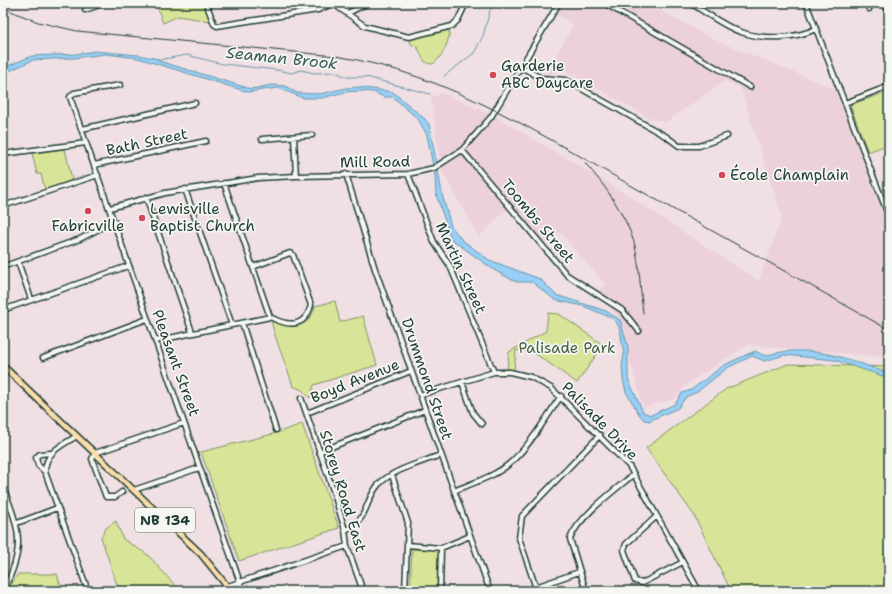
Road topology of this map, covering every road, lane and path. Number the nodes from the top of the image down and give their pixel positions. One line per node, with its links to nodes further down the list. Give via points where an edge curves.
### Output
1 (105, 3): 13 (street)
2 (206, 3): 11 (street, via 217,26 318,10)
3 (368, 3): 14 (street)
4 (466, 3): 14 (street, via 458,20 452,26 412,37 364,26)
5 (559, 3): 17 (street, Mill Road)
6 (604, 3): 20 (street)
7 (690, 3): 16 (street, via 740,31 751,34 790,37)
8 (806, 3): 16 (street)
9 (867, 3): 12 (street)
10 (889, 3): 15 (street)
11 (332, 4): 14 (street)
12 (869, 9)
13 (85, 10)
14 (348, 13)
15 (889, 13)
16 (816, 29): 21 (street)
17 (521, 67): 25 (street, via 541,78 566,80 679,146 699,146); 30 (street, Mill Road, via 491,117)
18 (120, 85): 23 (street, Pleasant Street, via 70,94)
19 (889, 86): 21 (street)
20 (750, 87)
21 (845, 103): 42 (street)
22 (195, 104): 23 (street)
23 (82, 129): 29 (street, Pleasant Street)
24 (312, 135): 26 (street)
25 (727, 136)
26 (294, 137): 27 (street); 36 (street)
27 (262, 139)
28 (206, 141): 32 (street, Bath Street)
29 (86, 143): 31 (street); 32 (street, Pleasant Street)
30 (462, 150): 34 (street, Mill Road, via 443,163); 55 (street, Toombs Street, via 567,274 622,310)
31 (3, 154)
32 (94, 165): 35 (street, Pleasant Street)
33 (346, 174): 34 (street, Mill Road); 36 (street, Mill Road); 59 (street, Drummond Street, via 375,269)
34 (408, 174): 60 (street, Martin Street, via 434,242 450,266)
35 (98, 175): 40 (street); 41 (street, Pleasant Street)
36 (296, 176): 37 (street, Mill Road)
37 (224, 183): 38 (street, Mill Road); 47 (street)
38 (185, 189): 39 (street, Mill Road); 53 (street)
39 (146, 197): 41 (street, Mill Road); 54 (street)
40 (3, 206)
41 (110, 208): 43 (street, Pleasant Street)
42 (889, 217)
43 (114, 222): 44 (street, via 80,239); 46 (street, Pleasant Street)
44 (18, 262): 45 (street); 48 (street)
45 (5, 266)
46 (128, 266): 48 (street); 51 (street, Pleasant Street)
47 (253, 267): 50 (street); 50 (street, via 290,253 293,255 311,305 304,319 297,323 289,325)
48 (31, 299): 49 (street)
49 (3, 310)
50 (270, 317): 52 (street)
51 (147, 319): 56 (street, Pleasant Street); 57 (street)
52 (242, 323): 53 (street); 69 (street)
53 (232, 325): 54 (street)
54 (192, 332): 56 (street)
55 (639, 332)
56 (155, 341): 67 (street, Pleasant Street)
57 (43, 358)
58 (3, 366): 71 (main road, NB 134)
59 (412, 371): 62 (street, Drummond Street); 66 (street, Boyd Avenue)
60 (494, 372): 61 (street, Palisade Drive); 63 (street, Palisade Drive, via 510,372 531,377)
61 (462, 382): 62 (street, Palisade Drive); 68 (street, via 473,413)
62 (420, 395): 65 (street, Drummond Street)
63 (561, 396): 70 (street, Palisade Drive); 82 (street, via 509,465)
64 (301, 398): 66 (street, Storey Road East)
65 (425, 410): 72 (street); 75 (street, Drummond Street)
66 (306, 413): 72 (street, Storey Road East)
67 (184, 422): 74 (street); 76 (street, Pleasant Street)
68 (482, 424)
69 (276, 430)
70 (600, 435): 78 (street, Palisade Drive); 96 (street, via 522,516 519,538)
71 (77, 436): 73 (street); 74 (main road, NB 134)
72 (319, 452): 87 (street, Storey Road East)
73 (51, 453): 77 (street); 77 (street, via 36,457 38,465)
74 (95, 453): 81 (main road, NB 134); 83 (street, via 92,459 106,497 115,497)
75 (440, 455): 79 (street); 82 (street, Drummond Street)
76 (199, 468): 81 (street); 94 (street, Pleasant Street)
77 (45, 472): 84 (street)
78 (634, 474): 85 (street, Palisade Drive); 93 (street, via 604,498 573,531 570,539)
79 (392, 475): 87 (street, via 371,495 366,512 358,522); 89 (street, via 408,523)
80 (3, 487): 86 (street)
81 (134, 490): 95 (main road, NB 134, via 201,554)
82 (454, 491): 88 (street, Drummond Street)
83 (122, 492)
84 (58, 508): 86 (street); 98 (street)
85 (657, 516): 92 (street, Palisade Drive); 92 (street, via 626,544 624,550 635,581 642,583)
86 (17, 523): 97 (street, via 18,544 15,563)
87 (345, 530): 90 (street, Storey Road East)
88 (470, 536): 91 (street); 103 (street, Drummond Street)
89 (408, 545): 91 (street); 101 (street)
90 (347, 546): 94 (street); 100 (street, Storey Road East)
91 (441, 548): 102 (street)
92 (683, 562): 106 (street, Palisade Drive)
93 (580, 572): 96 (street); 105 (street)
94 (240, 582): 95 (street); 99 (street, Pleasant Street)
95 (229, 589)
96 (536, 589): 104 (street)
97 (3, 591)
98 (88, 591)
99 (243, 591)
100 (362, 591)
101 (405, 591)
102 (440, 591)
103 (490, 591)
104 (524, 591)
105 (586, 591)
106 (699, 591)

